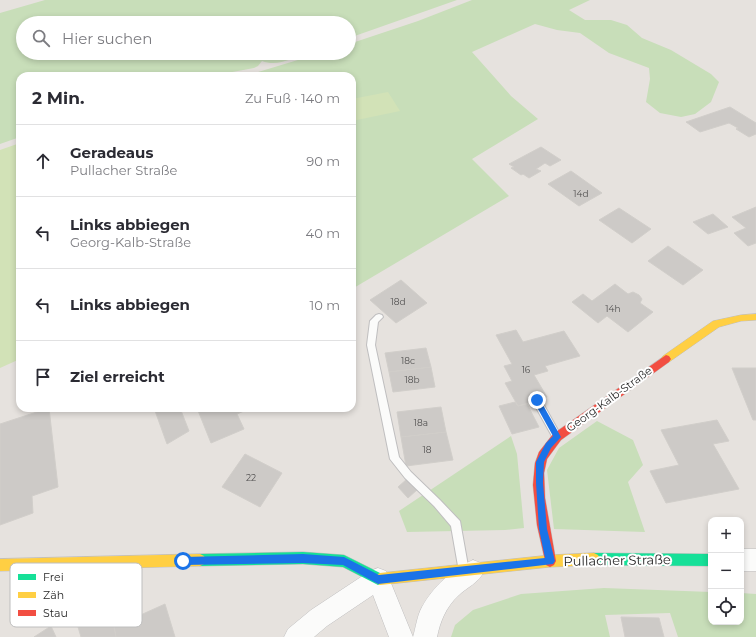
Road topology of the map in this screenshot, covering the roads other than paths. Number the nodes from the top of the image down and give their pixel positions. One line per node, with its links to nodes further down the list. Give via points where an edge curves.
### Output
1 (379, 317): 10 (lane, via 374,321 371,345 395,459 456,524)
2 (756, 318): 4 (street, Georg-Kalb-Straße, via 742,318 716,324)
3 (537, 400): 4 (lane)
4 (558, 437): 8 (street, Georg-Kalb-Straße, via 549,446 540,462 543,529)
5 (708, 560): 8 (street, Pullacher Straße)
6 (744, 560): 7 (street)
7 (756, 560)
8 (550, 561): 10 (street, Pullacher Straße)
9 (142, 563): 11 (street, via 303,558 344,561)
10 (470, 569): 11 (street, Pullacher Straße); 14 (street, via 449,589 430,615)
11 (378, 579): 12 (street, via 319,618); 13 (street)
12 (296, 637)
13 (401, 637)
14 (425, 637)

